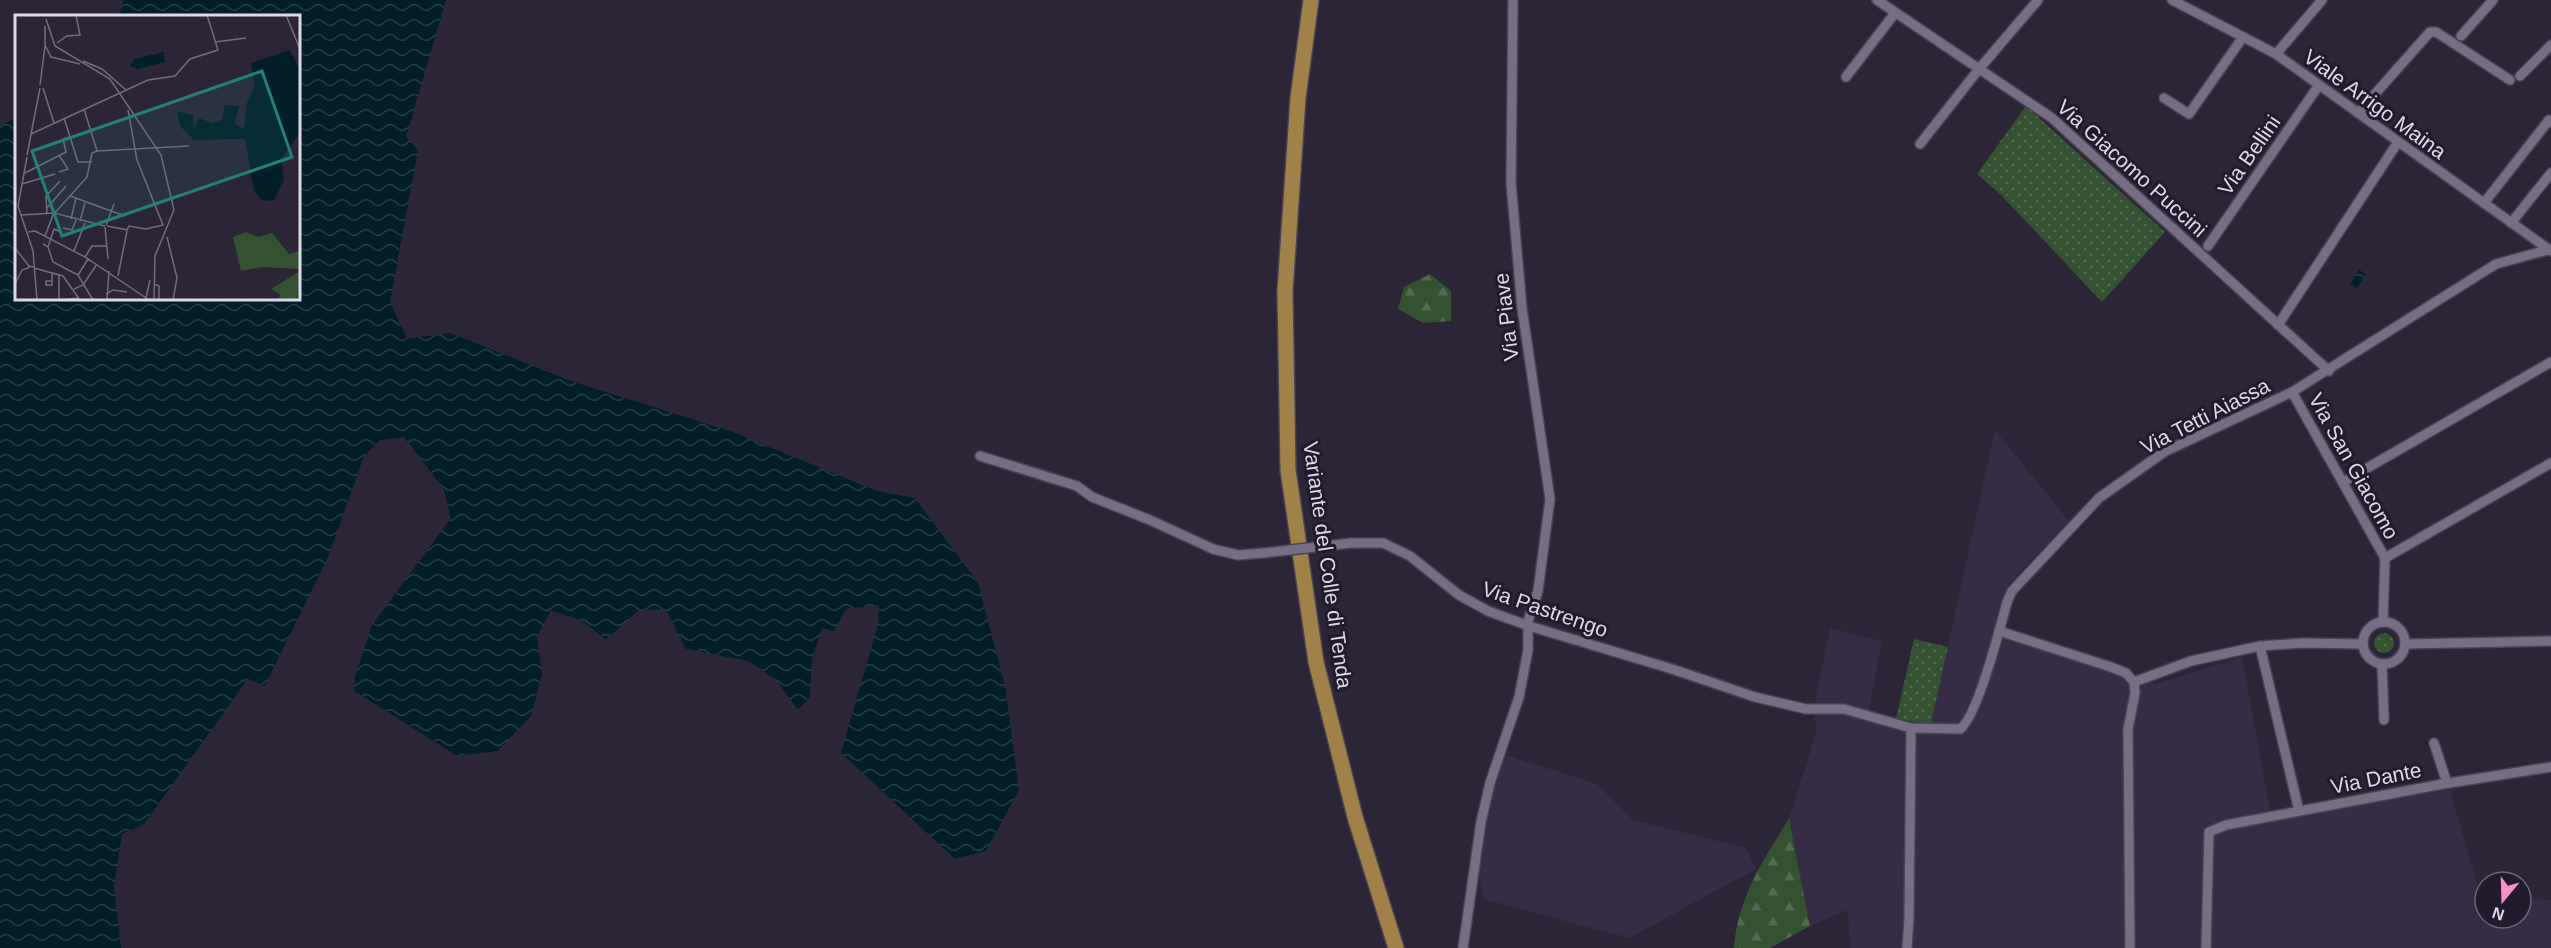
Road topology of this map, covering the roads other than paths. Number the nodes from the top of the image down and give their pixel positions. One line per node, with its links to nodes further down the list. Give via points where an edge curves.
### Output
1 (1311, 0): 51 (main road, Variante del Colle di Tenda, via 1298,98 1285,291 1288,470 1316,662 1355,817)
2 (1513, 0): 37 (street, Via Piave, via 1511,183 1522,308 1550,499 1538,591)
3 (1877, 0): 8 (street, Via Giacomo Puccini)
4 (2038, 0): 13 (street)
5 (2322, 0): 12 (street)
6 (2493, 0): 9 (street)
7 (2176, 1): 10 (street, Viale Arrigo Maina)
8 (1895, 12): 13 (street, Via Giacomo Puccini); 15 (street)
9 (2461, 36)
10 (2243, 37): 12 (street, Viale Arrigo Maina); 18 (street, via 2189,114)
11 (2549, 46): 14 (street)
12 (2276, 54): 17 (street, Viale Arrigo Maina)
13 (1979, 69): 22 (street); 28 (street, Via Giacomo Puccini, via 2052,118)
14 (2520, 76)
15 (1845, 77)
16 (2510, 80): 19 (street, via 2436,32 2430,32)
17 (2319, 85): 19 (street, Viale Arrigo Maina); 26 (street, Via Bellini)
18 (2164, 98)
19 (2358, 113): 21 (street, Viale Arrigo Maina)
20 (2551, 122): 24 (street)
21 (2398, 142): 24 (street, Viale Arrigo Maina); 28 (street)
22 (1920, 144)
23 (2551, 173): 25 (street)
24 (2484, 204): 25 (street, Viale Arrigo Maina)
25 (2511, 223): 27 (street, Viale Arrigo Maina)
26 (2208, 246)
27 (2550, 250): 30 (street, Via Tetti Aiassa, via 2496,264)
28 (2278, 325): 30 (street, Via Giacomo Puccini)
29 (2551, 362): 34 (street)
30 (2329, 371): 31 (street, Via Tetti Aiassa)
31 (2292, 392): 34 (street, Via San Giacomo); 38 (street, Via Tetti Aiassa, via 2164,452 2099,498 2013,591)
32 (980, 456): 37 (street, Via Pastrengo, bridge, via 1077,486 1092,497 1213,549 1238,555 1383,543 1410,556 1470,603)
33 (2551, 463): 35 (street)
34 (2343, 482): 35 (street, Via San Giacomo)
35 (2385, 558): 36 (street)
36 (2383, 622): 40 (street, via 2401,630); 41 (street, via 2371,627)
37 (1529, 627): 46 (street, Via Pastrengo, via 1755,698 1806,710 1844,709); 52 (street, Via Piave, via 1519,697 1481,822)
38 (1999, 631): 44 (street, via 2111,667); 46 (street, Via Tetti Aiassa, via 1965,725 1951,730)
39 (2551, 641): 40 (street)
40 (2405, 644): 43 (street, via 2395,661)
41 (2363, 645): 42 (street, via 2302,642); 43 (street, via 2369,657)
42 (2260, 646): 44 (street, via 2191,661); 50 (street)
43 (2382, 664): 45 (street)
44 (2134, 682): 54 (street, via 2128,750)
45 (2384, 720)
46 (1911, 728): 53 (street)
47 (2434, 742): 49 (street)
48 (2551, 768): 49 (street, Via Dante)
49 (2447, 783): 50 (street, Via Dante)
50 (2299, 811): 55 (street, Via Dante, via 2209,832)
51 (1396, 948)
52 (1463, 948)
53 (1906, 948)
54 (2130, 948)
55 (2206, 948)

